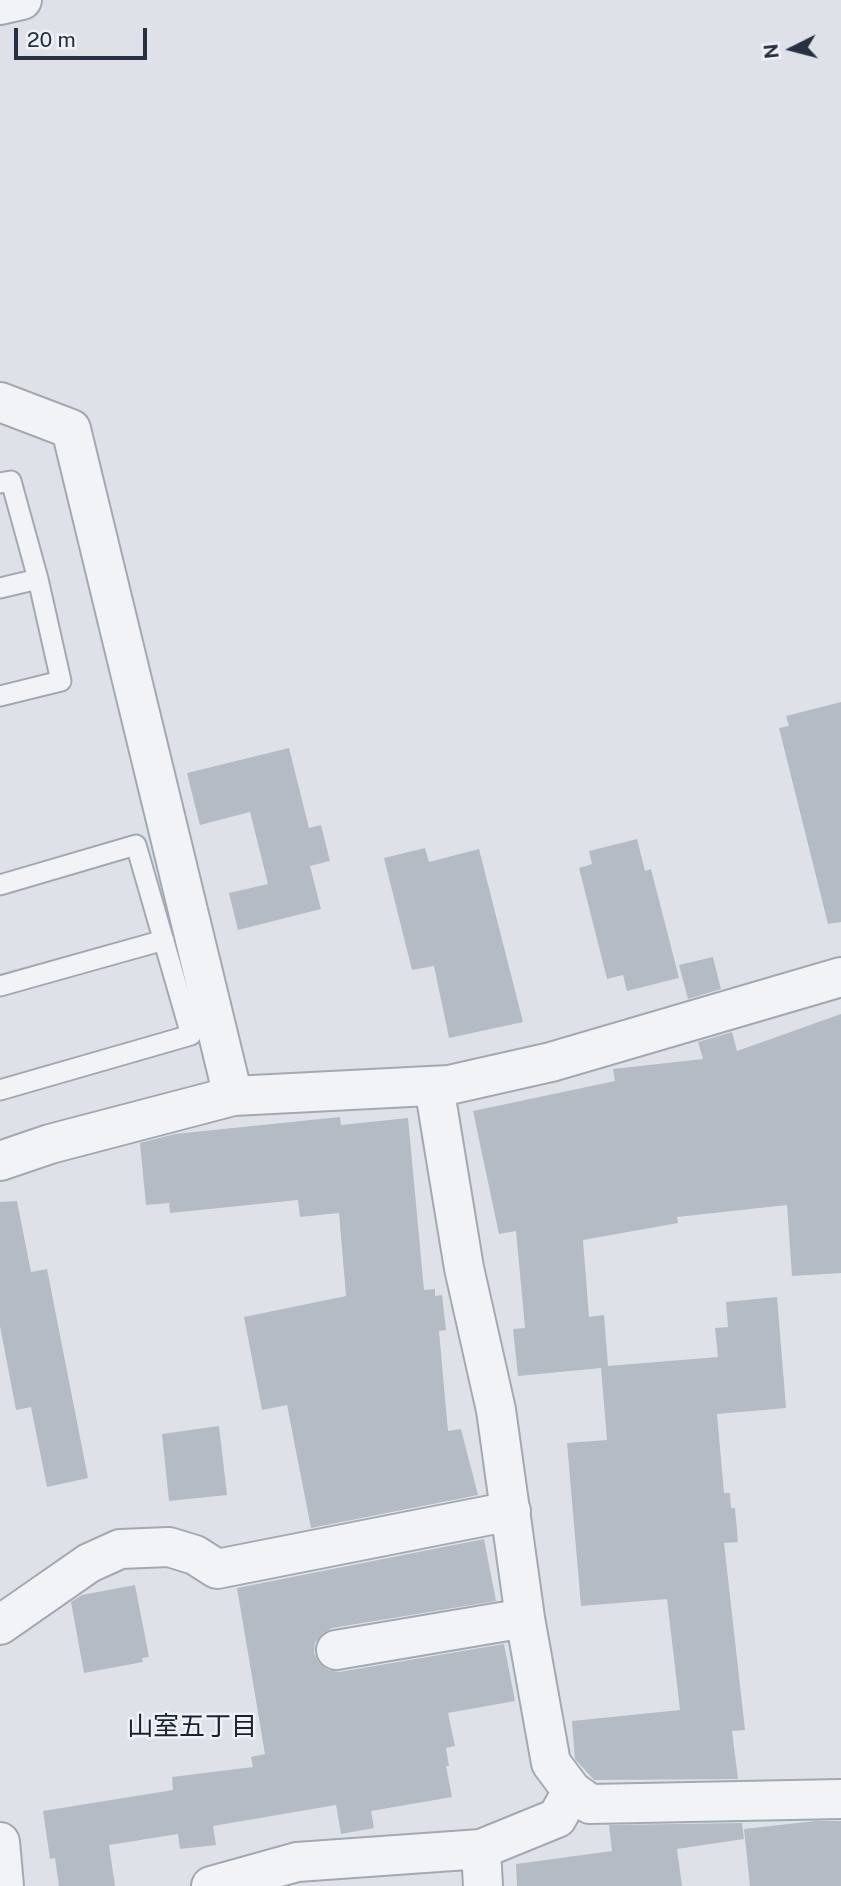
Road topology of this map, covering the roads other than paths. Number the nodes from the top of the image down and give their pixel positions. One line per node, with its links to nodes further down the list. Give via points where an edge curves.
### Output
1 (22, 0): 2 (street)
2 (0, 5)
3 (0, 402): 14 (street, via 71,429)
4 (0, 483): 5 (lane, via 11,481)
5 (38, 579): 6 (lane); 7 (lane, via 61,681)
6 (0, 588)
7 (0, 696)
8 (0, 885): 9 (lane, via 136,845)
9 (164, 940): 11 (lane); 13 (lane, via 191,1035)
10 (841, 977): 12 (street, via 551,1062)
11 (0, 986)
12 (434, 1086): 14 (street); 16 (street)
13 (0, 1090)
14 (233, 1096): 15 (street)
15 (0, 1161)
16 (511, 1511): 17 (street); 18 (street, via 217,1569 195,1555 169,1547 120,1549 89,1563)
17 (525, 1618): 19 (street); 20 (street, via 551,1763)
18 (0, 1625)
19 (336, 1650)
20 (572, 1791): 21 (street, via 590,1804); 23 (street, via 557,1818)
21 (841, 1799)
22 (0, 1842): 24 (street)
23 (482, 1868): 25 (street, via 297,1861)
24 (4, 1886)
25 (211, 1886)

